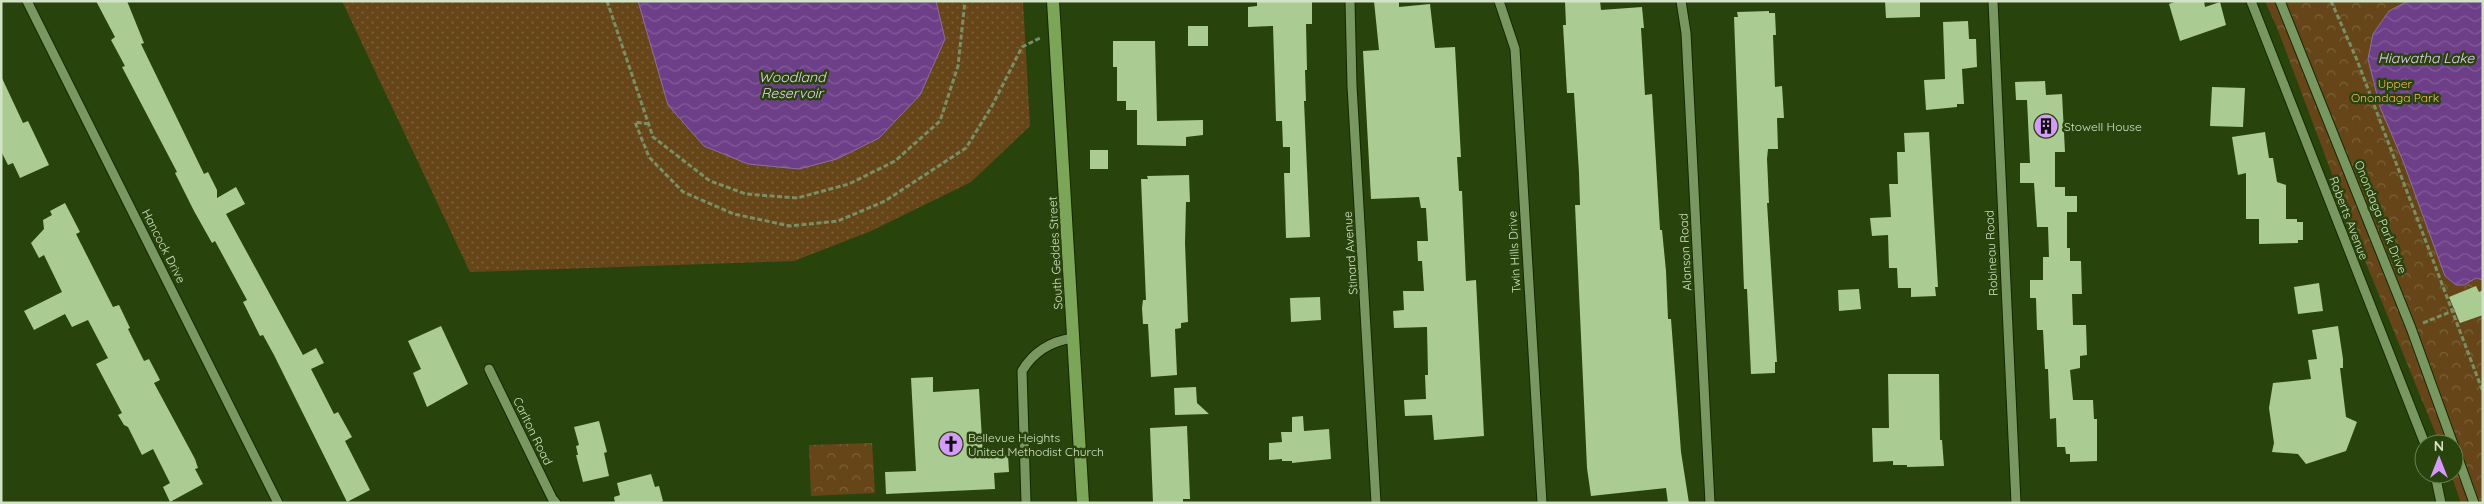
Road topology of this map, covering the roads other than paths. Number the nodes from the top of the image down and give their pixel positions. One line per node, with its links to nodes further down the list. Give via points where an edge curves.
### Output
1 (27, 1): 15 (street, Hancock Drive)
2 (1053, 1): 9 (main road, South Geddes Street)
3 (1350, 1): 19 (street, Stinard Avenue)
4 (1499, 1): 20 (street, Twin Hills Drive, via 1515,49)
5 (1681, 1): 21 (street, Alanson Road, via 1686,33)
6 (1993, 1): 22 (street, Robineau Road)
7 (2251, 1): 11 (street, Roberts Avenue)
8 (2280, 1): 12 (street, Onondaga Park Drive)
9 (1073, 338): 17 (street, via 1051,343 1022,371); 18 (main road, South Geddes Street)
10 (489, 369): 16 (street, Carlton Road)
11 (2421, 434)
12 (2450, 434)
13 (2464, 474): 24 (street, Onondaga Park Drive)
14 (2437, 484): 23 (street)
15 (278, 503)
16 (556, 503)
17 (1026, 503)
18 (1083, 503)
19 (1376, 503)
20 (1542, 503)
21 (1710, 503)
22 (2016, 503)
23 (2442, 503)
24 (2474, 503)

